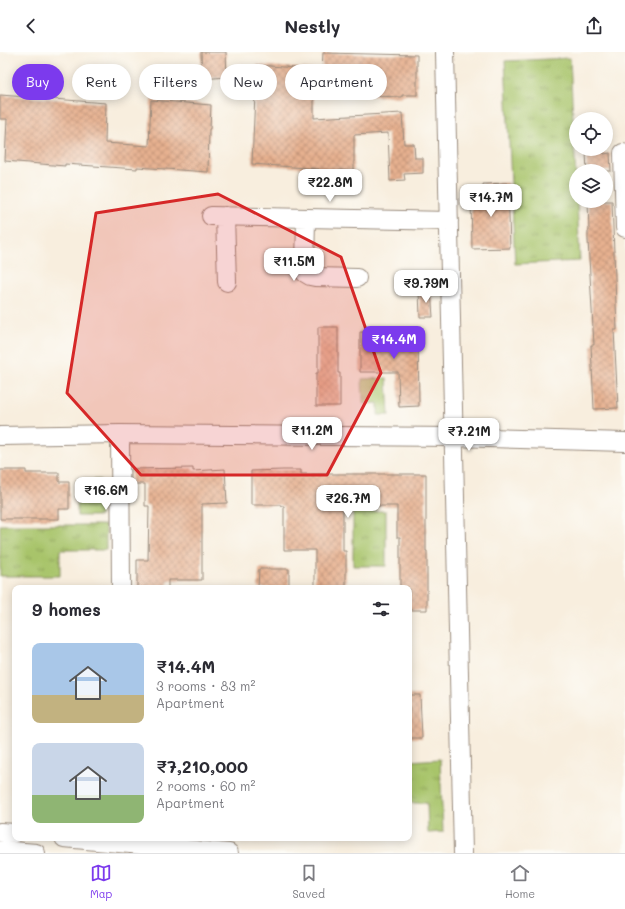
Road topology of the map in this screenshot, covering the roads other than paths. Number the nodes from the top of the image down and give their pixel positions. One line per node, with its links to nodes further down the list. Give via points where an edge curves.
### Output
1 (445, 52): 4 (street)
2 (623, 153): 5 (street)
3 (306, 218): 4 (street); 6 (street, via 306,273 315,277); 7 (street, via 218,216)
4 (449, 221): 10 (street)
5 (625, 228)
6 (358, 278)
7 (227, 282)
8 (120, 434): 9 (street); 10 (street); 12 (street)
9 (0, 436)
10 (454, 437): 11 (street); 20 (street)
11 (625, 442)
12 (121, 585)
13 (0, 832): 14 (street)
14 (12, 833)
15 (89, 841): 16 (street)
16 (122, 845): 19 (street)
17 (0, 850): 18 (street)
18 (36, 853)
19 (229, 853)
20 (463, 853)

